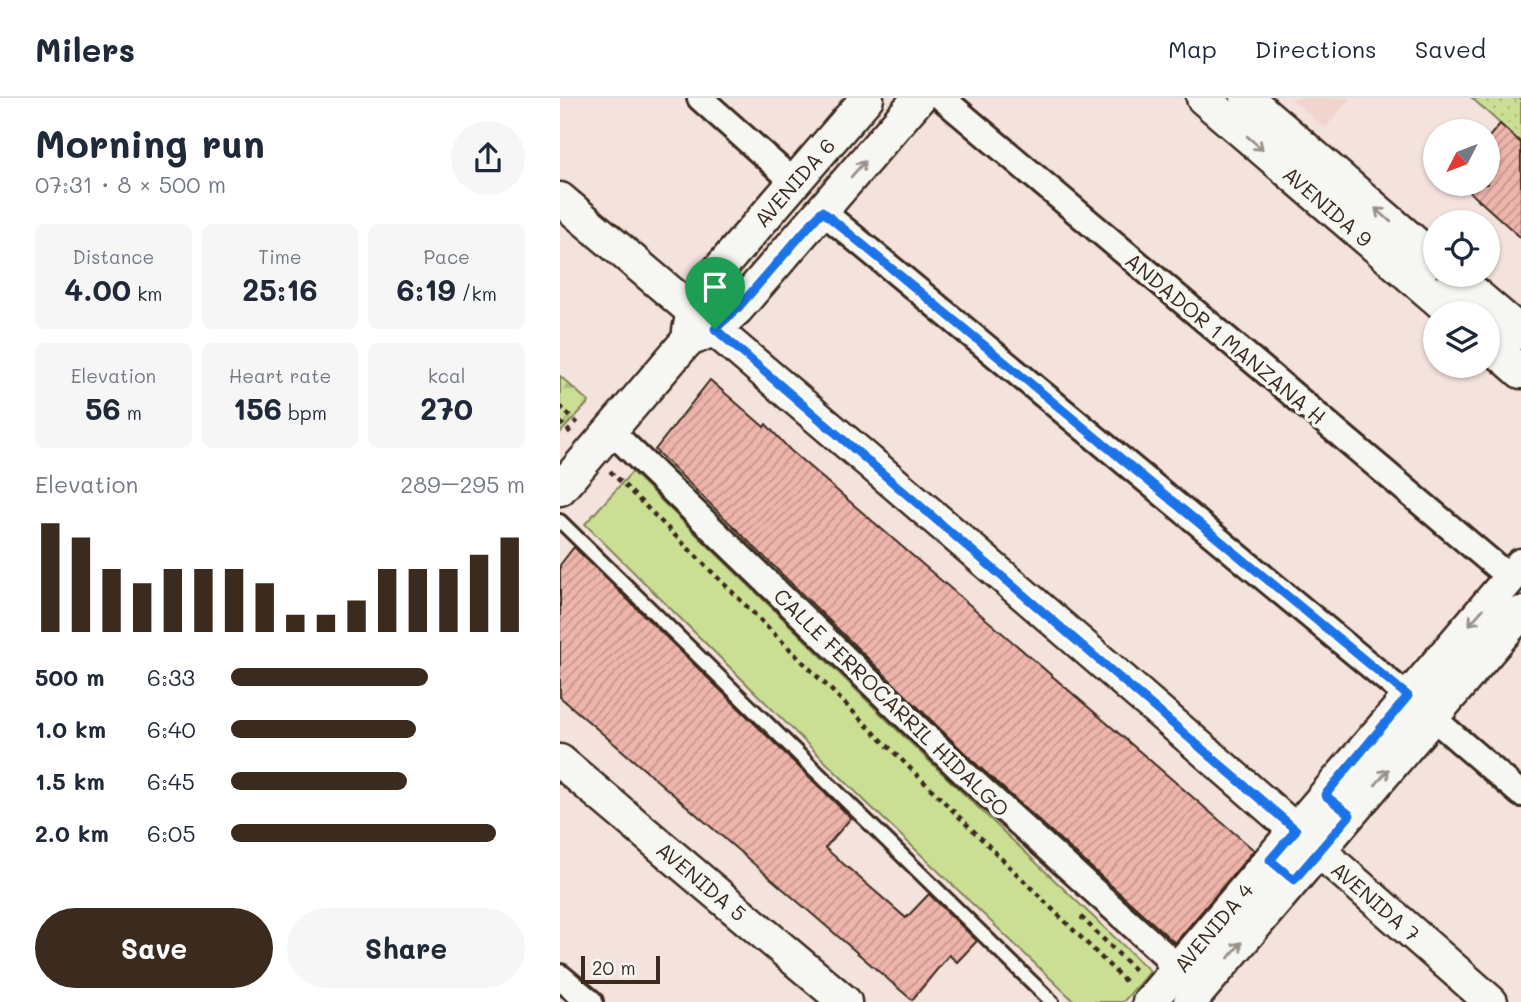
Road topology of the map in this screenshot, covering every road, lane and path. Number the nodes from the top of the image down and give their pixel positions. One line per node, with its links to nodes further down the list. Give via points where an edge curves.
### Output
1 (700, 98): 7 (street)
2 (867, 98): 7 (street, AVENIDA 6)
3 (919, 98): 9 (street, AVENIDA 6, one-way to 3)
4 (942, 98): 21 (street, ANDADOR 1 MANZANA H)
5 (1203, 98): 12 (street, AVENIDA 9, one-way to 12)
6 (1247, 98): 10 (street, AVENIDA 9, one-way to 6)
7 (794, 182): 13 (street, AVENIDA 6, via 704,287)
8 (560, 199): 13 (street, AVENIDA 7)
9 (822, 211): 13 (street, AVENIDA 6, via 737,309); 23 (street)
10 (1423, 250)
11 (1467, 287): 14 (street)
12 (1439, 301)
13 (698, 327): 18 (street, AVENIDA 6); 29 (street, AVENIDA 7)
14 (1521, 333)
15 (1500, 354): 16 (street)
16 (1521, 372)
17 (560, 422): 18 (path)
18 (601, 442): 19 (street, AVENIDA 6); 33 (street, CALLE FERROCARRIL HIDALGO, via 1165,955); 35 (path)
19 (560, 489)
20 (560, 521): 39 (lane)
21 (1515, 571): 23 (street, AVENIDA 4, one-way to 23)
22 (1521, 613): 24 (street, AVENIDA 4)
23 (1408, 696): 27 (street, AVENIDA 4)
24 (1432, 717): 26 (street); 28 (street, AVENIDA 4, one-way to 24)
25 (560, 761): 38 (street, AVENIDA 5)
26 (1521, 794)
27 (1325, 795): 28 (street); 29 (street, AVENIDA 4)
28 (1350, 815): 30 (street, AVENIDA 4)
29 (1296, 830): 30 (street, AVENIDA 7); 31 (street, AVENIDA 4)
30 (1320, 851): 32 (street, AVENIDA 4); 40 (street, AVENIDA 7)
31 (1270, 860): 32 (street); 33 (street, AVENIDA 4)
32 (1294, 880): 36 (street, AVENIDA 4, one-way to 32)
33 (1173, 974): 35 (street, AVENIDA 4)
34 (560, 977): 37 (street)
35 (1143, 997)
36 (1199, 999)
37 (590, 1002)
38 (845, 1002)
39 (1052, 1002)
40 (1491, 1002)

